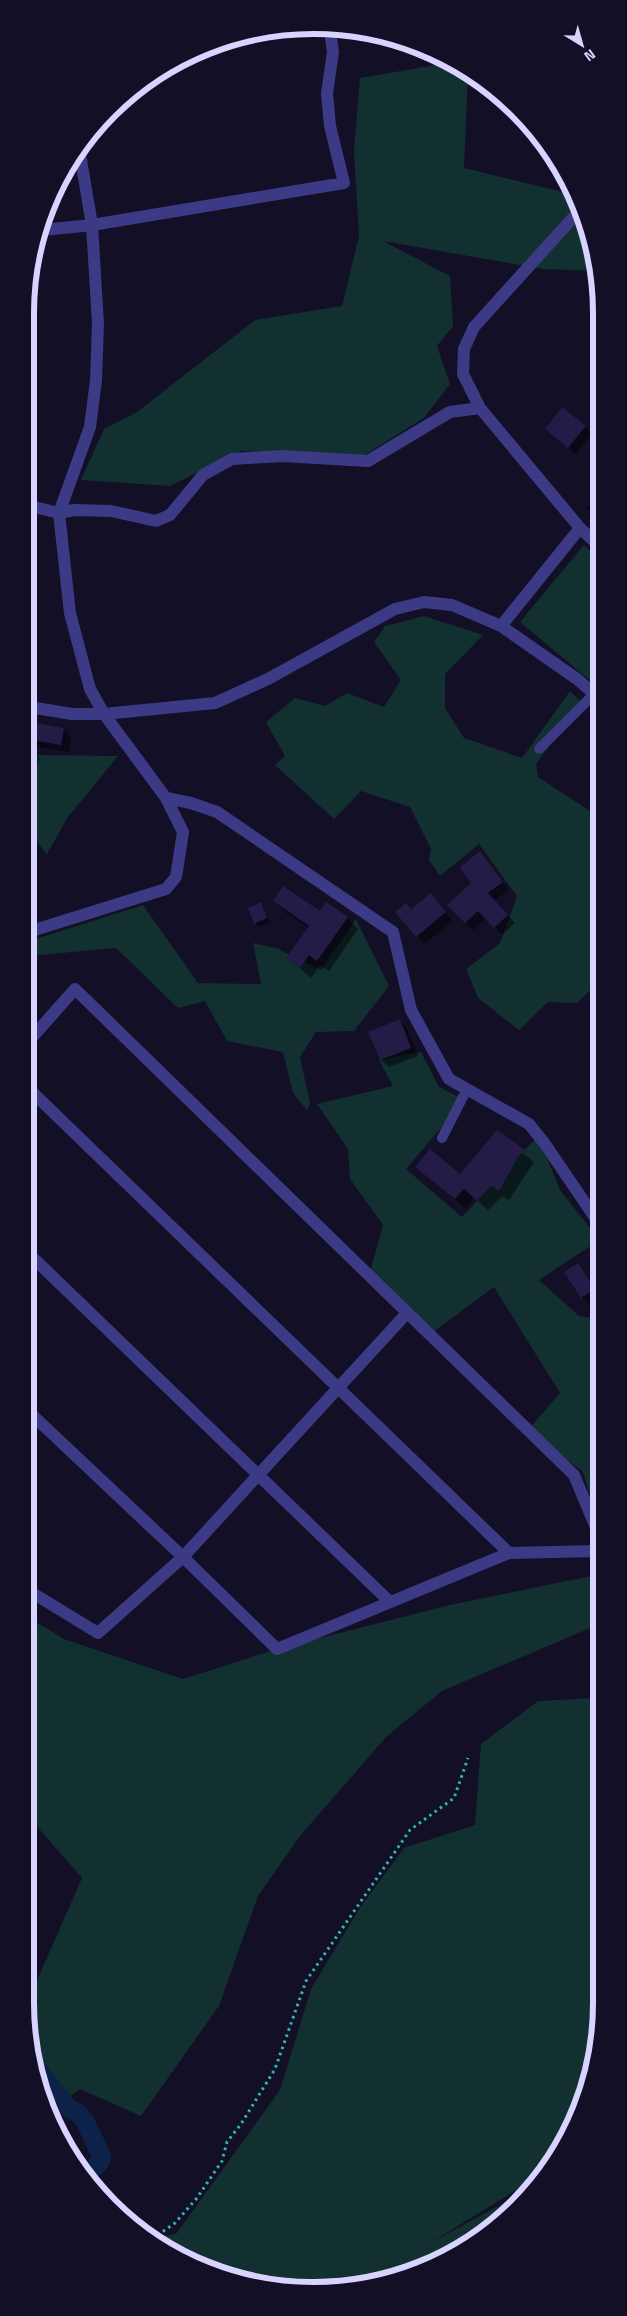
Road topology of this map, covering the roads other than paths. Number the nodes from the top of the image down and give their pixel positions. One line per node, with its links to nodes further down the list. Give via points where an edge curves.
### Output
1 (331, 34): 4 (street, via 333,52 327,93 330,126 344,183)
2 (81, 158): 4 (street)
3 (575, 215): 6 (street, via 474,327 464,349 463,374)
4 (92, 225): 5 (street); 8 (street, via 98,324 96,380 90,426)
5 (47, 229)
6 (480, 408): 8 (street, via 450,412 368,461 282,456 232,459 202,475 170,515 156,521 111,511); 9 (street)
7 (34, 507): 8 (street)
8 (59, 513): 15 (street, via 70,612 90,689)
9 (580, 528): 10 (street); 11 (street)
10 (593, 540)
11 (501, 626): 12 (street); 15 (street, via 452,605 424,602 395,609 268,679 216,703)
12 (593, 693)
13 (593, 699): 16 (lane)
14 (34, 708): 15 (street, via 72,714)
15 (104, 714): 17 (street)
16 (539, 750)
17 (166, 798): 18 (street, via 184,832 176,877 166,889); 20 (street, via 217,812 393,932 411,1010 449,1078)
18 (34, 930)
19 (34, 1035): 25 (street, via 75,989)
20 (467, 1089): 22 (lane); 23 (street, via 529,1124)
21 (34, 1094): 26 (street)
22 (442, 1138)
23 (593, 1215)
24 (34, 1259): 28 (street)
25 (407, 1313): 26 (street); 29 (street, via 574,1476)
26 (339, 1389): 28 (street); 31 (street)
27 (34, 1417): 32 (street)
28 (260, 1474): 32 (street); 34 (street)
29 (593, 1521)
30 (593, 1551): 31 (street)
31 (509, 1553): 34 (street)
32 (184, 1556): 33 (street, via 98,1633); 34 (street, via 277,1649)
33 (34, 1594)
34 (389, 1601)

